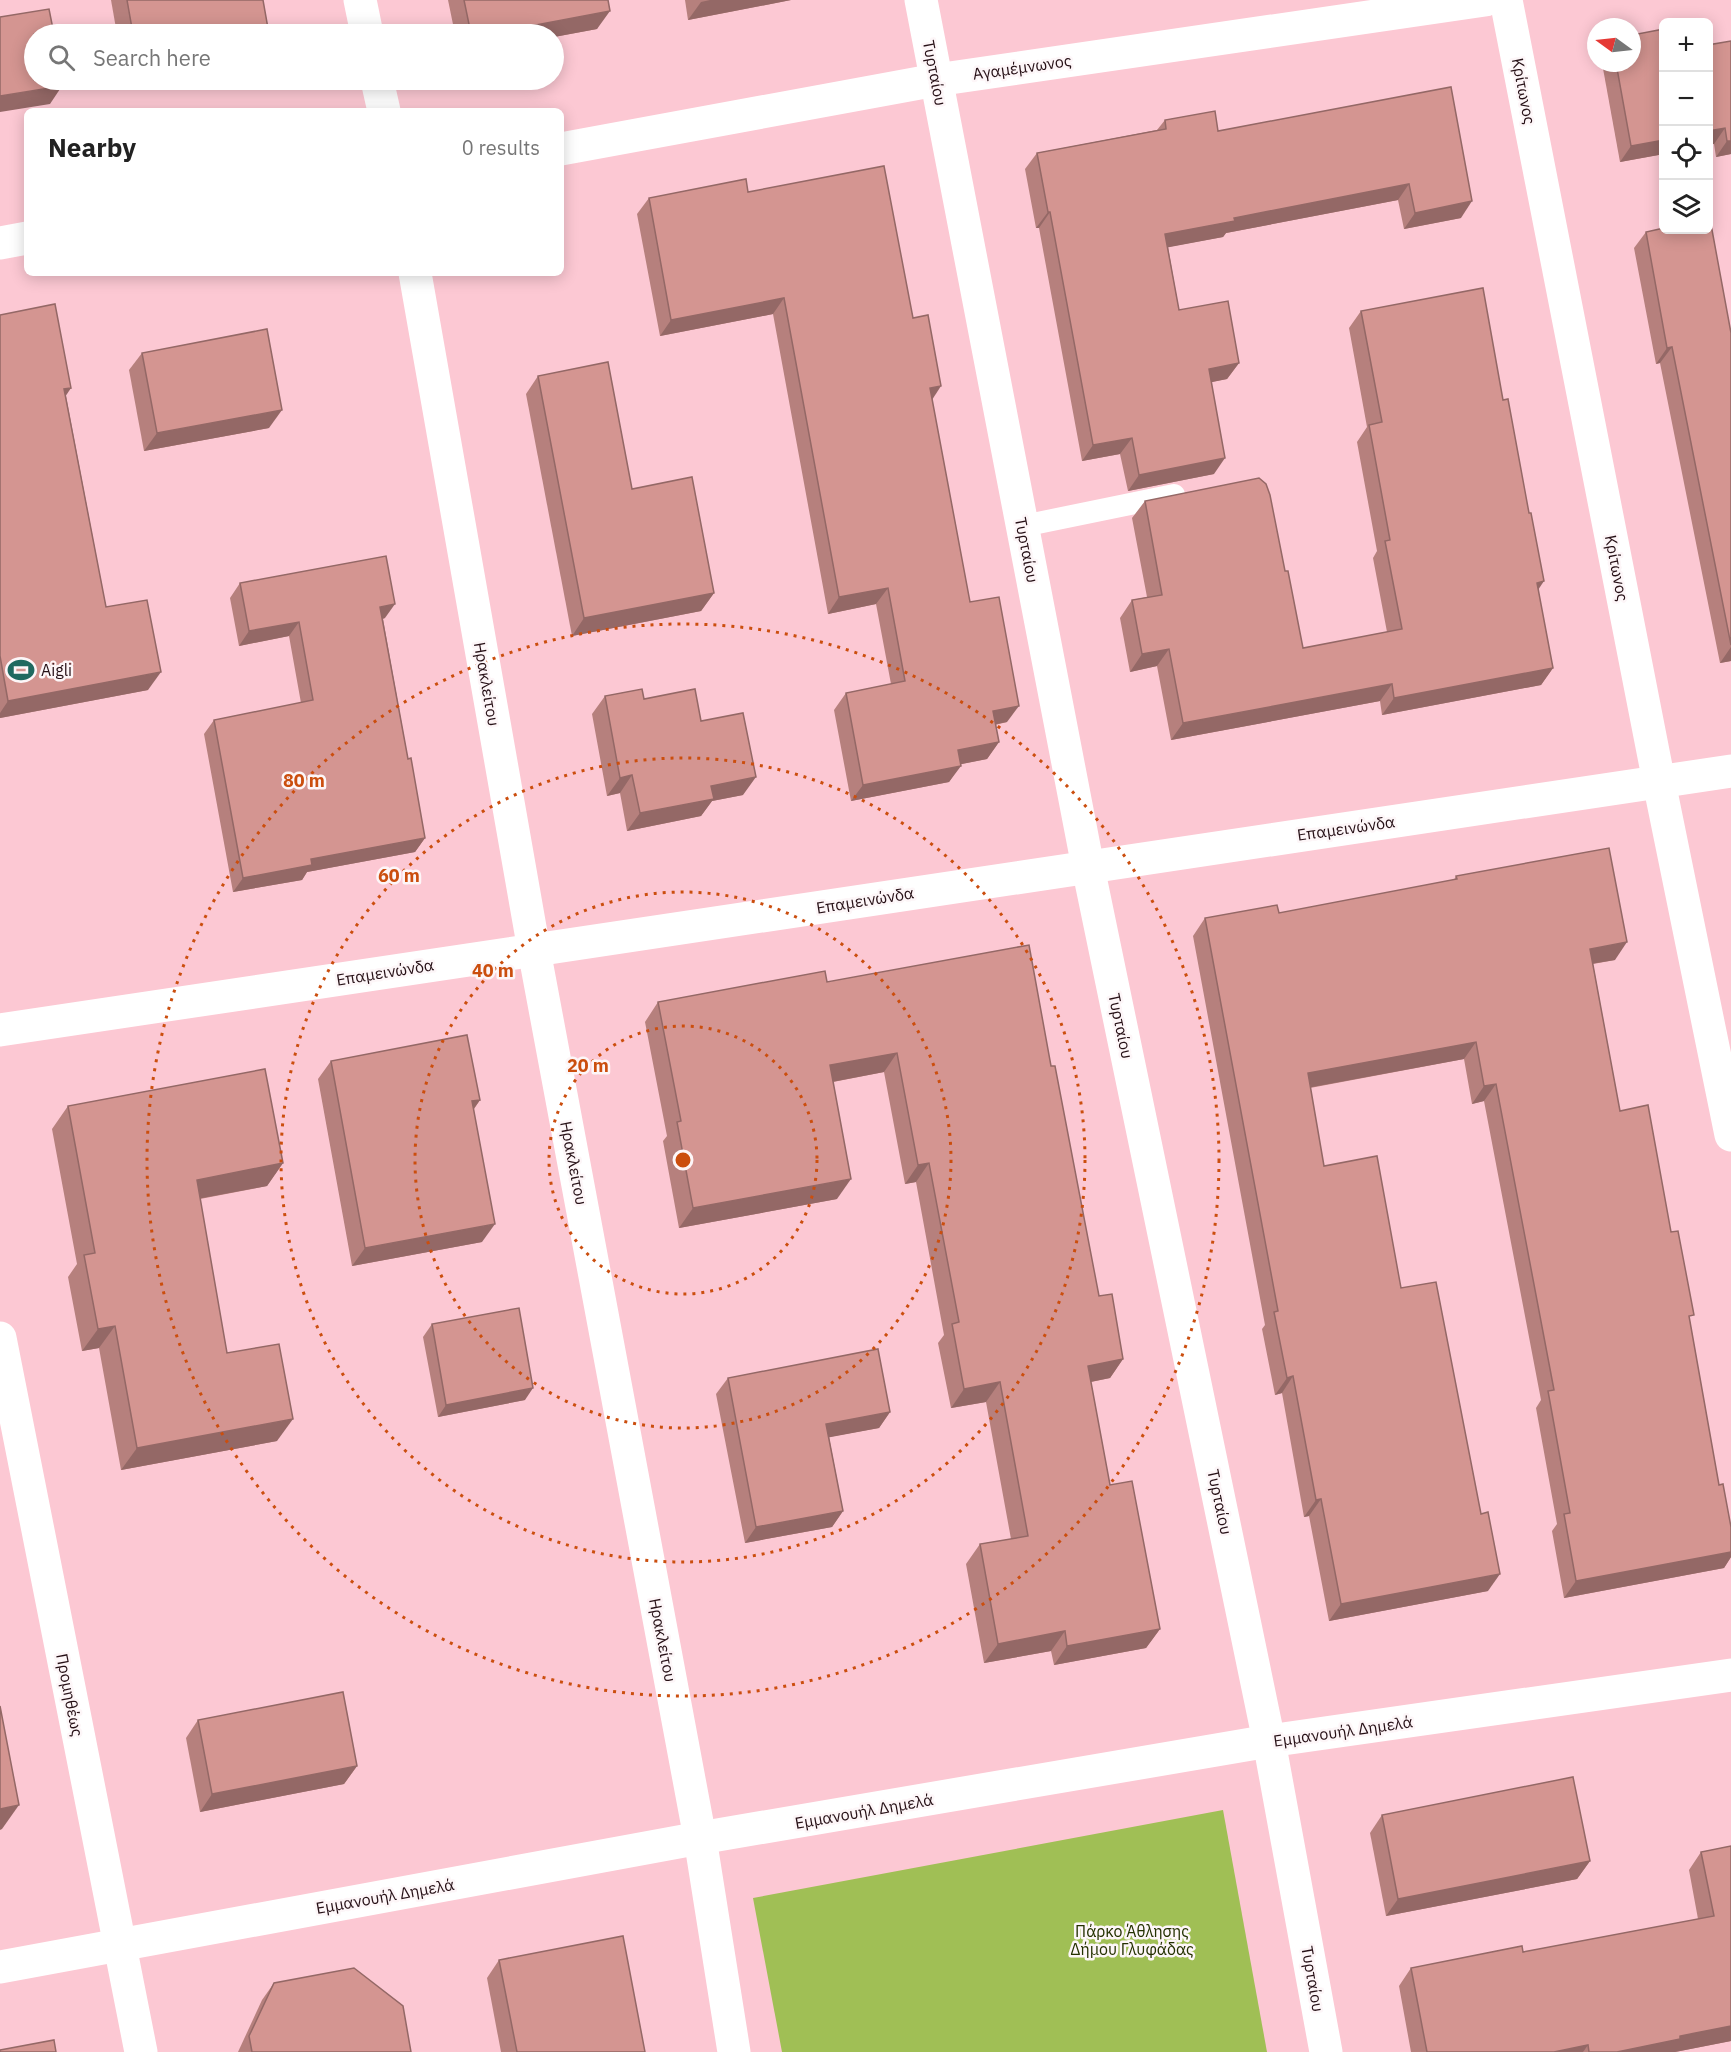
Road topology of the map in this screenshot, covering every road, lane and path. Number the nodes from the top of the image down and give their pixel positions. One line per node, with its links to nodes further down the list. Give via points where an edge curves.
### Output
1 (360, 0): 5 (street)
2 (921, 0): 6 (street, Τυρταίου)
3 (1485, 0): 6 (street, Αγαμέμνωνος)
4 (1506, 0): 16 (street, Κρίτωνος)
5 (365, 24)
6 (936, 80): 9 (street, Αγαμέμνωνος); 14 (street, Τυρταίου)
7 (379, 90): 8 (street)
8 (383, 108)
9 (564, 148)
10 (24, 239): 11 (street)
11 (0, 243)
12 (416, 276): 18 (street, Ηρακλείτου)
13 (1189, 492): 14 (lane)
14 (1023, 526): 17 (street, Τυρταίου)
15 (1731, 771): 16 (street, Επαμεινώνδα)
16 (1659, 782): 17 (street, Επαμεινώνδα); 20 (street, Κρίτωνος)
17 (1088, 867): 18 (street, Επαμεινώνδα); 23 (street, Τυρταίου)
18 (534, 950): 19 (street, Επαμεινώνδα); 24 (street, Ηρακλείτου)
19 (0, 1030)
20 (1731, 1135)
21 (0, 1338): 25 (street, Προμηθέως)
22 (1731, 1675): 23 (street, Εμμανουήλ Δημελά)
23 (1269, 1742): 24 (street, Εμμανουήλ Δημελά); 29 (street, Τυρταίου)
24 (700, 1838): 25 (street, Εμμανουήλ Δημελά); 28 (street, Ηρακλείτου)
25 (120, 1944): 26 (street, Εμμανουήλ Δημελά); 27 (street, Προμηθέως)
26 (0, 1967)
27 (141, 2052)
28 (734, 2052)
29 (1326, 2052)

